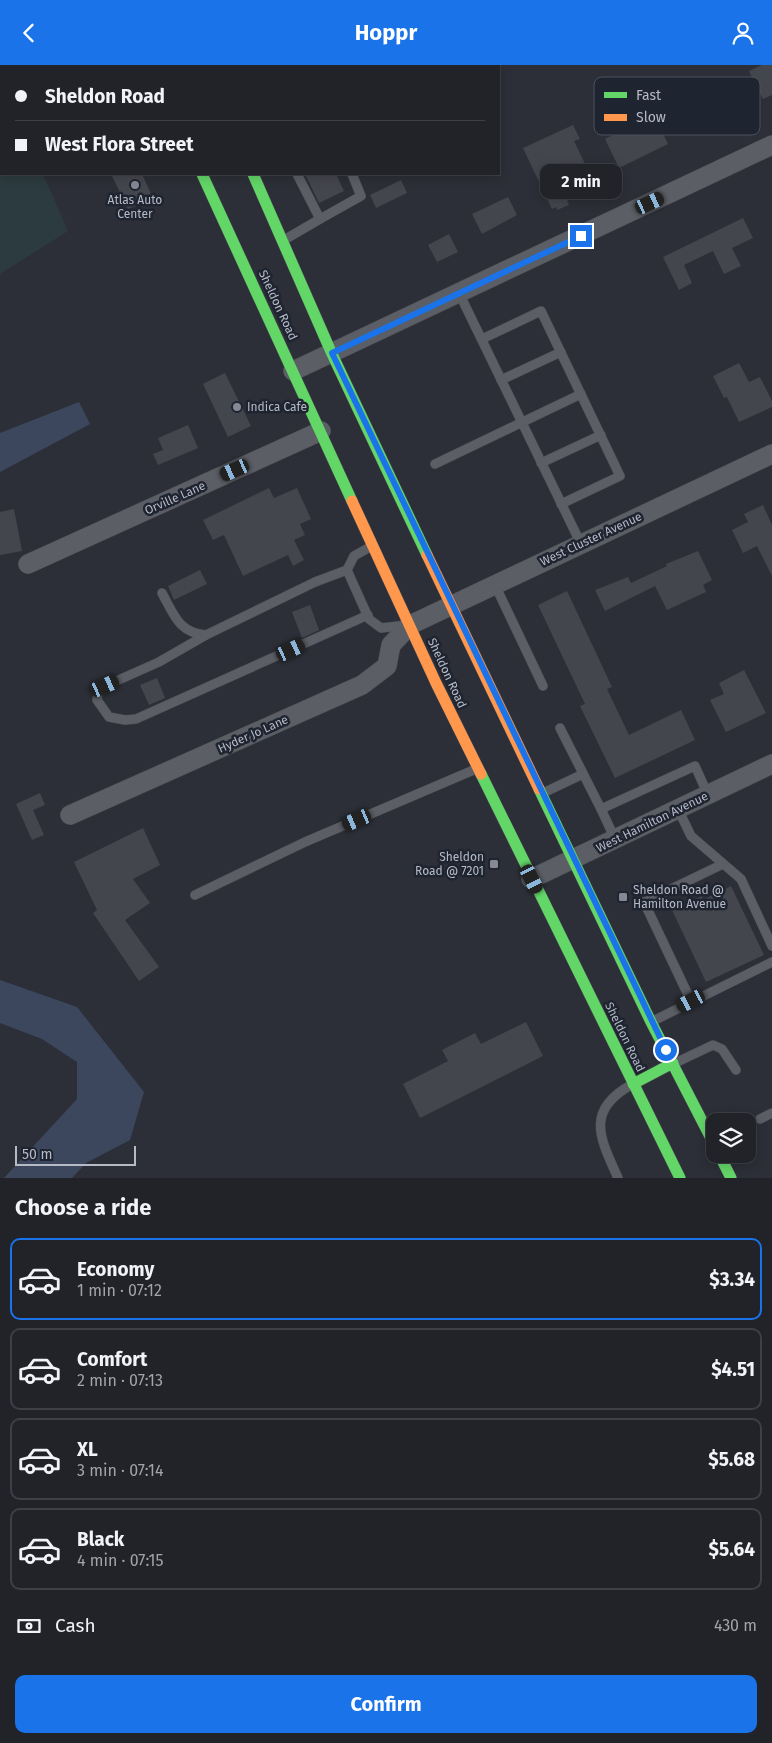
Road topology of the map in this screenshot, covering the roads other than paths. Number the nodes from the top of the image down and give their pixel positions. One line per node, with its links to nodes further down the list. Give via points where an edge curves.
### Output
1 (772, 145): 8 (street)
2 (202, 175): 12 (main road, Sheldon Road)
3 (253, 175): 7 (main road)
4 (298, 175): 6 (lane)
5 (352, 175): 6 (lane, via 362,196)
6 (320, 219): 7 (lane)
7 (282, 241): 11 (main road)
8 (459, 293): 9 (lane); 11 (street)
9 (482, 339): 10 (lane, via 541,311); 13 (lane)
10 (561, 352): 13 (lane); 14 (lane)
11 (332, 353): 12 (street); 28 (main road)
12 (293, 371): 16 (main road, Sheldon Road)
13 (501, 380): 15 (lane)
14 (581, 393): 15 (lane); 17 (lane)
15 (522, 422): 19 (lane); 20 (lane)
16 (321, 431): 23 (main road, Sheldon Road); 24 (street, Orville Lane)
17 (601, 435): 20 (lane); 21 (lane, via 620,476)
18 (772, 454): 22 (street, West Cluster Avenue)
19 (435, 463)
20 (541, 463): 21 (lane)
21 (561, 504): 22 (lane)
22 (581, 544): 26 (street, West Cluster Avenue)
23 (374, 545): 25 (lane, via 354,556); 30 (main road, Sheldon Road)
24 (28, 564)
25 (347, 570): 29 (lane); 31 (lane, via 315,581)
26 (495, 585): 28 (street, West Cluster Avenue); 32 (lane)
27 (162, 593): 31 (lane, via 178,623 193,634)
28 (451, 605): 30 (street, West Cluster Avenue); 37 (main road)
29 (368, 615): 30 (lane, via 381,628); 31 (lane, via 136,719 109,717 97,700 98,692 105,686 159,662)
30 (410, 625): 35 (main road, Sheldon Road); 41 (street, Hyder Jo Lane, via 390,645 387,666 362,685)
31 (206, 635)
32 (543, 686)
33 (560, 728): 36 (lane)
34 (772, 764): 38 (street, West Hamilton Avenue)
35 (478, 768): 45 (main road, Sheldon Road); 46 (lane, via 305,842)
36 (583, 773): 37 (lane); 39 (lane)
37 (542, 794): 43 (main road)
38 (708, 795): 39 (lane, via 695,765); 40 (street, West Hamilton Avenue)
39 (601, 809): 42 (lane)
40 (678, 809): 42 (street, West Hamilton Avenue); 44 (lane, via 691,836)
41 (70, 815)
42 (615, 839): 43 (street, West Hamilton Avenue)
43 (573, 859): 45 (street, West Hamilton Avenue); 50 (main road)
44 (723, 864): 47 (lane, via 741,879); 49 (lane, via 644,902)
45 (532, 879): 53 (main road, Sheldon Road)
46 (195, 895)
47 (772, 947)
48 (772, 962): 49 (lane)
49 (691, 1001): 50 (lane)
50 (651, 1022): 51 (main road)
51 (674, 1063): 52 (lane, via 713,1045 722,1049); 53 (main road); 56 (main road)
52 (736, 1070)
53 (633, 1084): 58 (lane, via 620,1091 600,1120 600,1137); 59 (main road, Sheldon Road)
54 (772, 1113): 55 (lane)
55 (760, 1119)
56 (706, 1128)
57 (724, 1163): 60 (main road)
58 (618, 1178)
59 (680, 1178)
60 (731, 1178)

